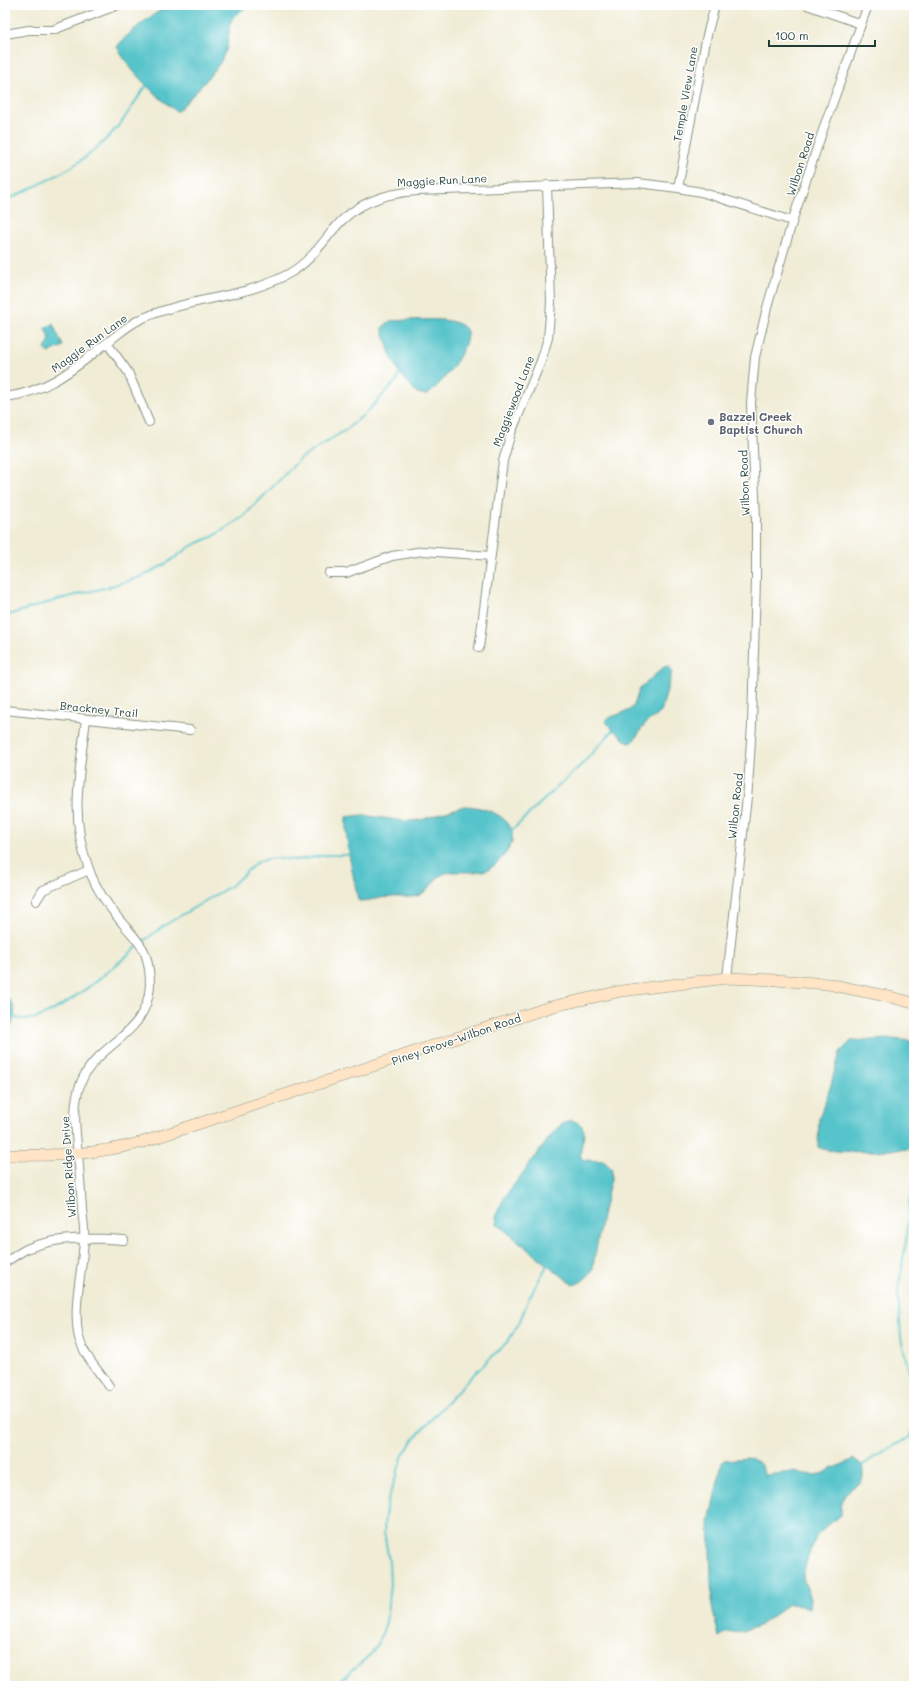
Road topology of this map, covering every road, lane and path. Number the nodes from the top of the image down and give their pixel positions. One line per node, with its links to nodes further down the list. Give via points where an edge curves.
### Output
1 (118, 5): 6 (street, via 53,30)
2 (715, 5): 8 (street, Temple View Lane)
3 (807, 5): 5 (street)
4 (868, 5): 5 (street, Wilbon Road)
5 (861, 24): 9 (street, Wilbon Road)
6 (5, 34)
7 (547, 185): 8 (street, Maggie Run Lane, via 626,183); 10 (street, Maggie Run Lane, via 417,191 385,195 363,204 347,216 314,255 290,274 264,285 152,315 126,328); 13 (street, Maggiewood Lane, via 551,303 548,338 506,447)
8 (678, 188): 9 (street, Maggie Run Lane, via 738,203)
9 (792, 221): 21 (street, Wilbon Road, via 759,338 753,373 751,404 756,507 756,580 752,724 748,788)
10 (107, 343): 11 (street, Maggie Run Lane, via 53,382 28,392); 12 (street, via 128,372)
11 (5, 397)
12 (149, 422)
13 (491, 556): 14 (street, via 423,551 392,556 346,573); 15 (street, Maggiewood Lane)
14 (328, 573)
15 (479, 648)
16 (5, 710): 17 (street, Brackney Trail)
17 (86, 719): 18 (street, Brackney Trail); 19 (street, Wilbon Ridge Drive, via 77,824)
18 (190, 730)
19 (89, 870): 20 (street, via 42,890); 23 (street, Wilbon Ridge Drive, via 103,898 144,952 149,968 150,986 145,1007 136,1024 99,1058 82,1080 75,1113)
20 (36, 901)
21 (727, 978): 22 (street, Piney Grove-Wilbon Road, via 828,984); 23 (street, Piney Grove-Wilbon Road, via 621,991 557,1006 143,1142)
22 (914, 1003)
23 (78, 1154): 24 (street, Piney Grove-Wilbon Road); 25 (street, Wilbon Ridge Drive)
24 (5, 1155)
25 (85, 1237): 26 (street); 27 (street, via 53,1240 28,1249); 28 (street, Wilbon Ridge Drive, via 77,1307 78,1335 87,1356)
26 (124, 1240)
27 (5, 1262)
28 (109, 1386)

